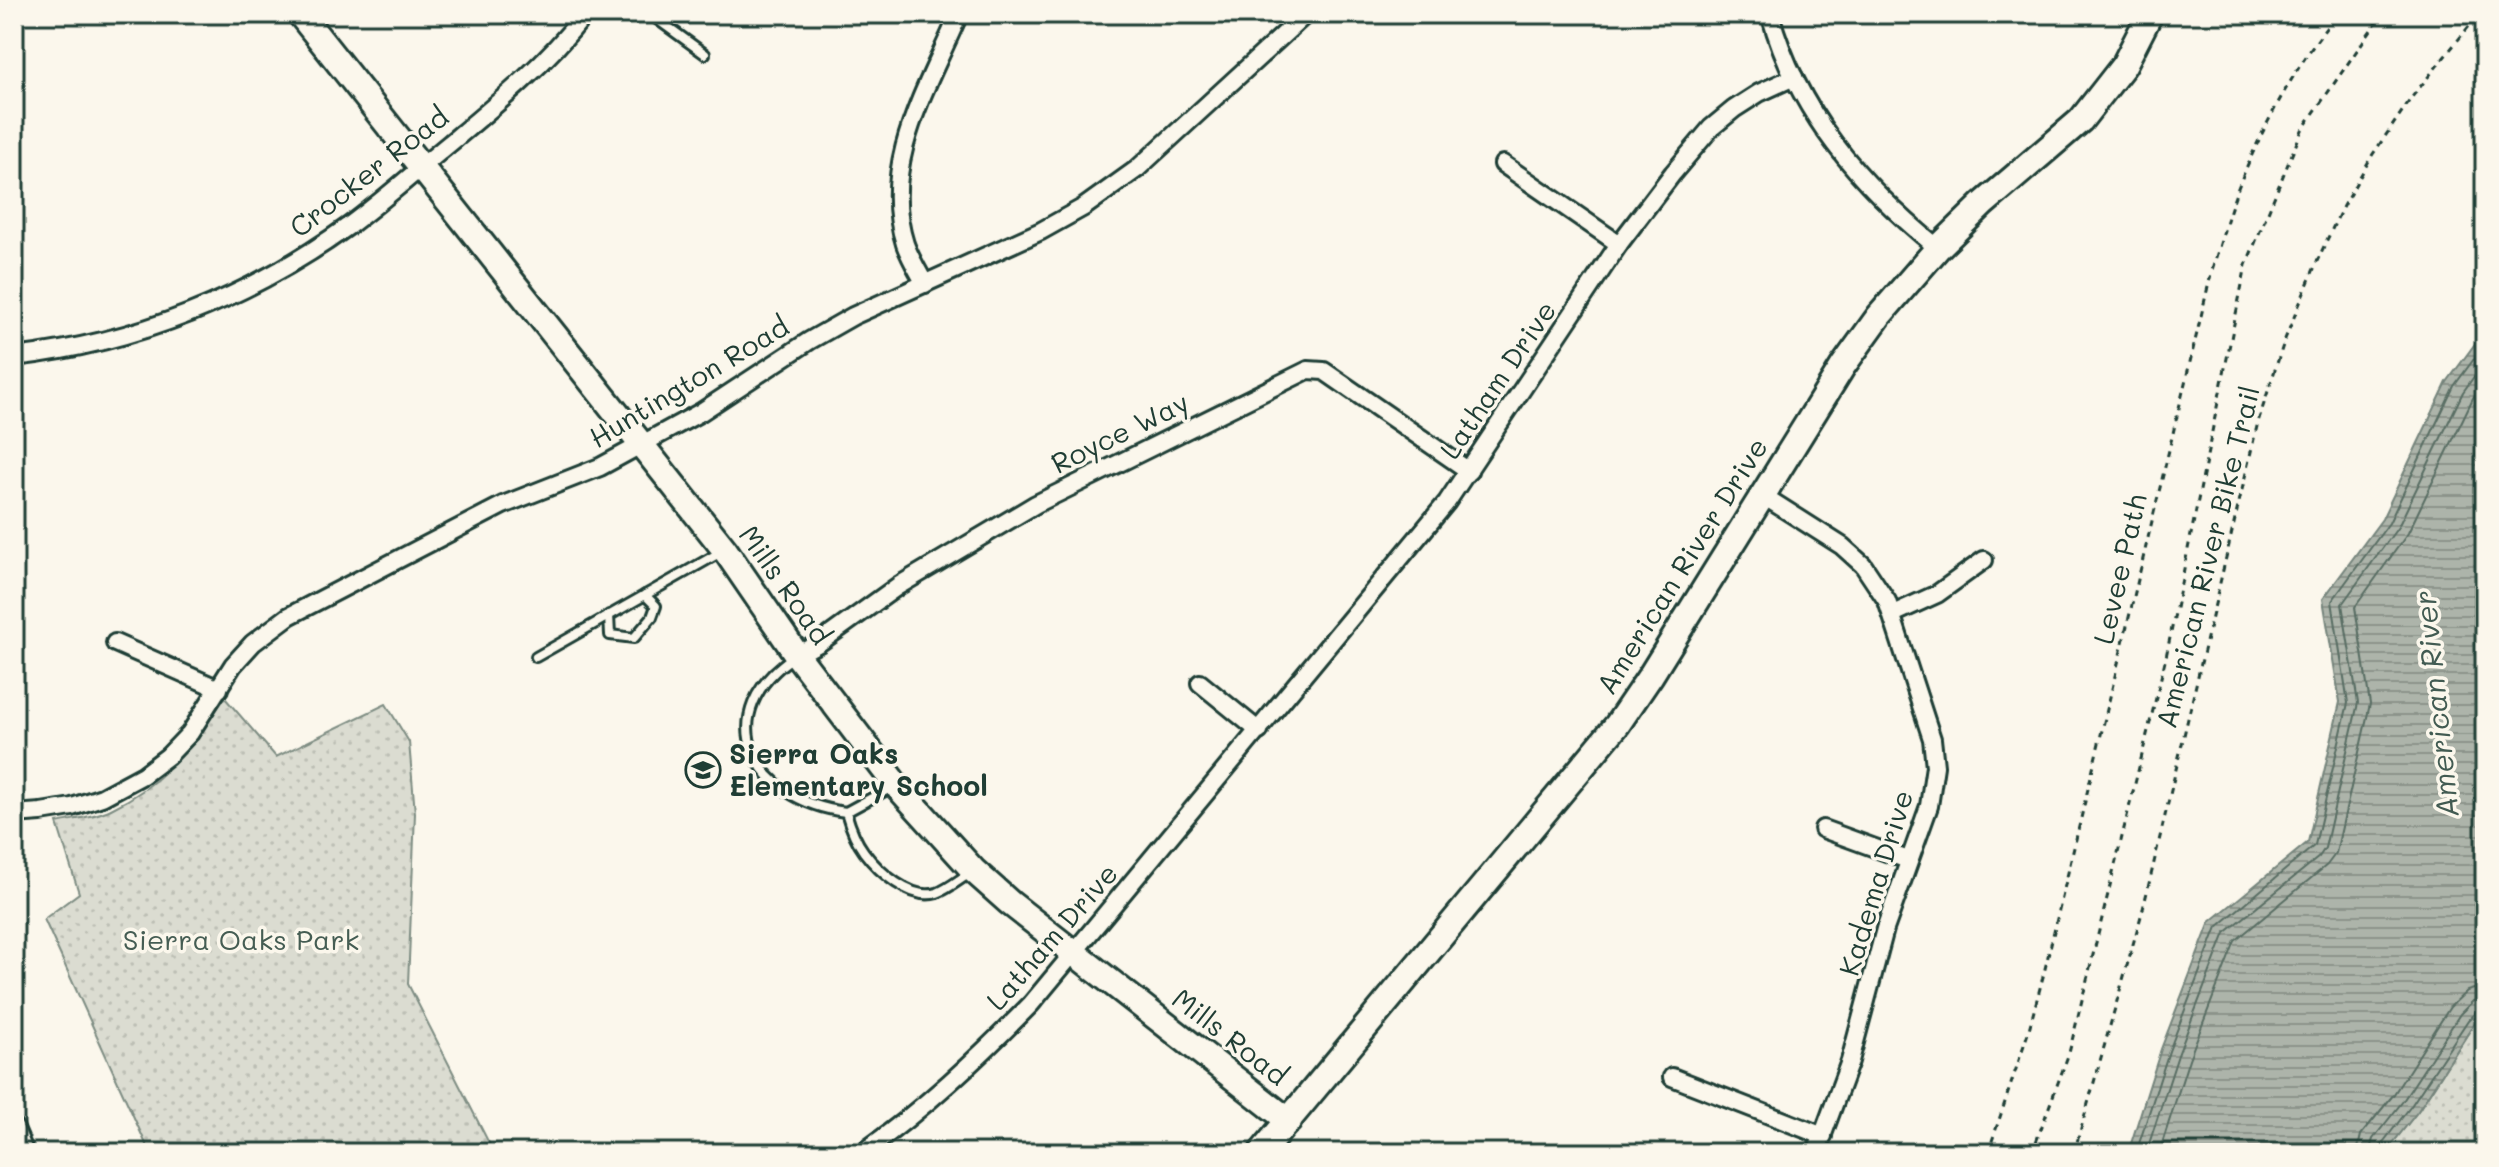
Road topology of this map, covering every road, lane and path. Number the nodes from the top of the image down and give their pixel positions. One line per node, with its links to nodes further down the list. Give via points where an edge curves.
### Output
1 (300, 14): 14 (street, Mills Road)
2 (585, 14): 14 (street, Crocker Road, via 511,92)
3 (650, 14): 11 (lane)
4 (959, 14): 17 (street, via 908,133 898,175 905,245)
5 (1306, 14): 17 (street, Huntington Road, via 1111,189 1041,231)
6 (1770, 14): 12 (street)
7 (2150, 14): 16 (street, American River Drive, via 2124,65 2081,120)
8 (2337, 14): 48 (path, Levee Path, via 2260,139 2216,255 2044,973)
9 (2382, 14): 49 (path, via 2302,130 2246,265 2162,673 2069,1053)
10 (2479, 14): 50 (path, American River Bike Trail, via 2373,154 2343,206 2285,339 2258,422 2143,909)
11 (705, 54)
12 (1794, 77): 15 (street, Latham Drive, via 1759,93 1711,128); 16 (street, via 1816,118 1864,182)
13 (1503, 164): 15 (street)
14 (421, 167): 18 (street, Crocker Road, via 352,224 227,298 137,332); 19 (street, Mills Road)
15 (1619, 244): 20 (street, Latham Drive)
16 (1938, 248): 21 (street, American River Drive, via 1879,316)
17 (925, 284): 19 (street, Huntington Road, via 853,316)
18 (14, 357)
19 (641, 444): 22 (street, Mills Road); 31 (street, Huntington Road, via 600,467 503,505 289,616 253,643)
20 (1469, 471): 28 (street, Royce Way, via 1314,368 1036,504 898,586); 32 (street, Latham Drive)
21 (1762, 495): 25 (street, Kadema Drive, via 1842,546 1872,577); 41 (street, American River Drive, via 1617,725)
22 (725, 550): 24 (lane); 28 (street, Mills Road)
23 (1984, 560): 25 (street, via 1937,594)
24 (645, 595): 26 (lane); 26 (lane, via 656,606 634,638 610,635)
25 (1893, 614): 37 (street, Kadema Drive, via 1934,753 1933,793)
26 (609, 615): 29 (lane)
27 (115, 643): 31 (street)
28 (797, 655): 33 (street, Mills Road); 34 (lane, via 775,669 750,708 755,757 787,794 806,804)
29 (536, 657)
30 (1200, 683): 32 (street)
31 (219, 689): 35 (street, Huntington Road, via 190,733 143,775 72,807)
32 (1259, 731): 39 (street, Latham Drive)
33 (896, 785): 34 (lane); 38 (street, Mills Road)
34 (846, 812): 38 (lane, via 864,852 908,889 937,893)
35 (14, 814)
36 (1823, 829): 37 (street)
37 (1908, 860): 43 (street, Kadema Drive)
38 (974, 871): 39 (street, Mills Road)
39 (1074, 953): 41 (street, Mills Road); 45 (street, Latham Drive, via 982,1055)
40 (1672, 1077): 43 (street)
41 (1289, 1121): 46 (street, American River Drive)
42 (14, 1127): 44 (street)
43 (1823, 1136): 47 (street, Kadema Drive)
44 (25, 1153)
45 (862, 1153)
46 (1261, 1153)
47 (1816, 1153)
48 (1988, 1153)
49 (2032, 1153)
50 (2074, 1153)

